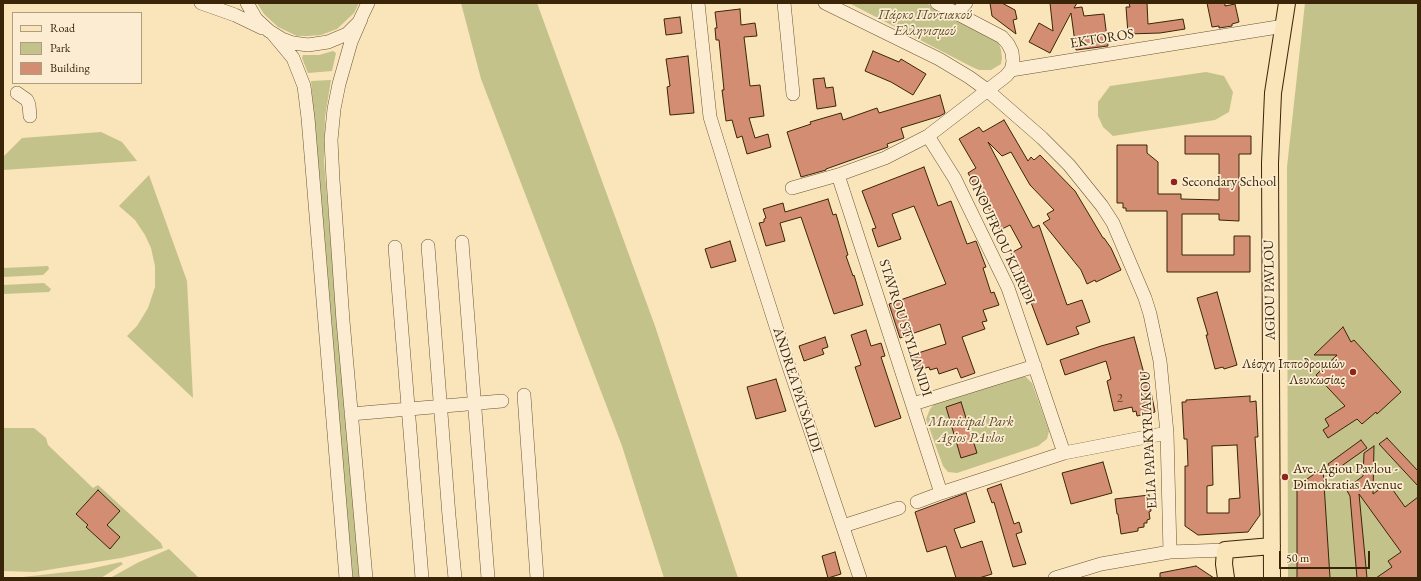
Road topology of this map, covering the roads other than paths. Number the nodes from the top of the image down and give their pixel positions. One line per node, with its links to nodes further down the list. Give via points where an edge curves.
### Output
1 (201, 3): 13 (street, via 235,15)
2 (247, 3): 13 (street, via 256,19)
3 (368, 3): 11 (street)
4 (698, 3): 38 (street, ANDREA PATSALIDI, via 710,117 786,358)
5 (784, 3): 17 (street)
6 (825, 3): 15 (street, ELIA PAPAKYRIAKOU, via 939,59)
7 (937, 3): 10 (street)
8 (966, 3): 10 (street)
9 (1287, 3): 12 (main road, AGIOU PAVLOU)
10 (957, 13): 14 (street, via 1002,37 1012,52)
11 (361, 19): 13 (street, via 347,34 317,45 293,43); 32 (street, via 351,42 339,84 332,140 332,180)
12 (1284, 26): 14 (street, EKTOROS); 39 (main road, AGIOU PAVLOU, via 1273,93 1270,163)
13 (273, 34): 42 (street, via 293,58 304,86)
14 (1011, 70): 15 (street)
15 (987, 90): 19 (street); 33 (street, ELIA PAPAKYRIAKOU, via 1069,165 1112,223 1140,283 1150,314 1163,378)
16 (17, 93): 18 (street, via 27,100)
17 (793, 94)
18 (30, 116)
19 (928, 136): 20 (street, via 884,158); 25 (street, ONOUFRIOU KLIRIDI, via 956,179 1008,288)
20 (838, 174): 21 (street); 29 (street, STAVROU STYLIANIDI)
21 (792, 188)
22 (462, 242): 28 (street)
23 (428, 246): 30 (street)
24 (395, 247): 31 (street)
25 (1036, 366): 29 (street); 34 (street, ONOUFRIOU KLIRIDI)
26 (524, 395): 47 (street)
27 (502, 401): 28 (street)
28 (475, 404): 30 (street); 46 (street)
29 (913, 404): 35 (street, STAVROU STYLIANIDI)
30 (441, 406): 31 (street); 45 (street)
31 (409, 409): 32 (street); 44 (street)
32 (351, 414): 43 (street)
33 (1167, 433): 34 (street); 41 (street, ELIA PAPAKYRIAKOU)
34 (1064, 453): 35 (street)
35 (941, 492): 36 (street)
36 (917, 502)
37 (899, 508): 38 (street)
38 (843, 526): 48 (street, ANDREA PATSALIDI)
39 (1272, 546): 40 (main road); 51 (main road, AGIOU PAVLOU)
40 (1225, 550): 41 (street); 50 (main road)
41 (1170, 552): 49 (street, via 1101,564)
42 (346, 578)
43 (366, 578)
44 (422, 578)
45 (455, 578)
46 (488, 578)
47 (537, 578)
48 (860, 578)
49 (1055, 578)
50 (1226, 578)
51 (1272, 578)

